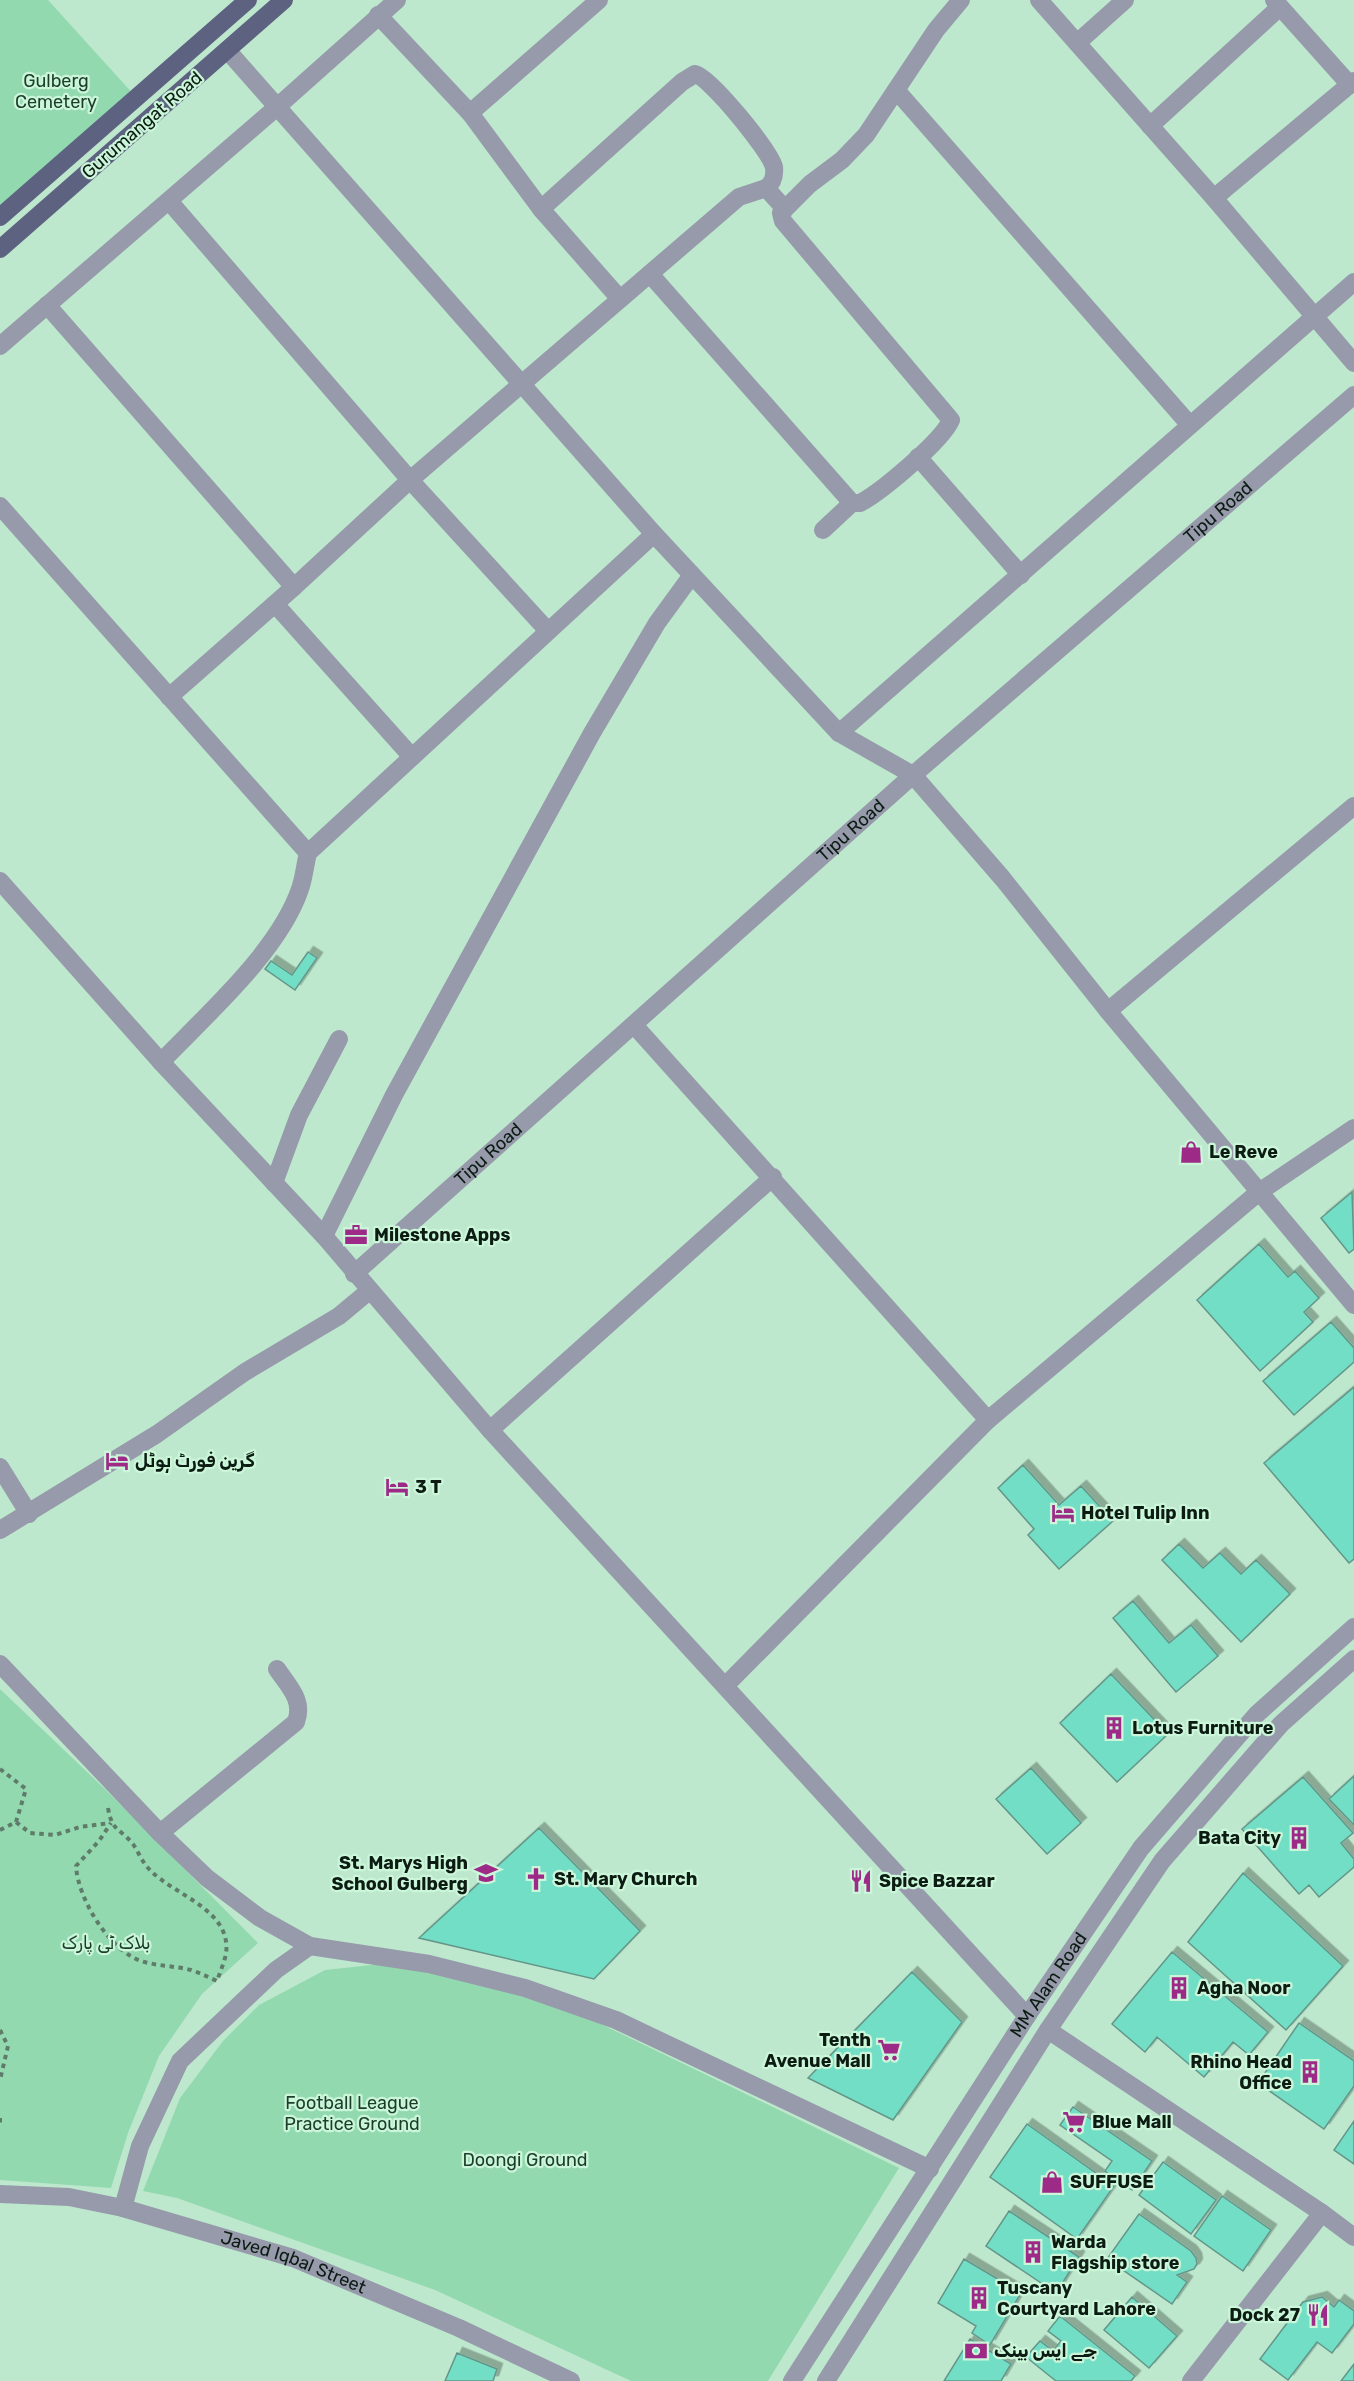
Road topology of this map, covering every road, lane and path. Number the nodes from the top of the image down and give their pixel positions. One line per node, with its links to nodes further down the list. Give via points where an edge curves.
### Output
1 (248, 0): 22 (main road, Gurumangat Road)
2 (284, 0): 11 (main road, Gurumangat Road)
3 (397, 0): 9 (street)
4 (599, 0): 15 (street)
5 (961, 0): 13 (street)
6 (1039, 0): 10 (street)
7 (1125, 0): 10 (street)
8 (1277, 4): 12 (street); 16 (street)
9 (378, 15): 14 (street); 15 (street)
10 (1077, 43): 16 (street)
11 (227, 50): 14 (street); 23 (main road, Gurumangat Road)
12 (1352, 83): 18 (street)
13 (896, 90): 20 (street, via 866,135); 33 (street)
14 (278, 107): 19 (street); 31 (street)
15 (470, 113): 21 (street)
16 (1150, 126): 18 (street)
17 (766, 188): 20 (street); 21 (street, via 774,178 768,154 720,94 695,74); 24 (street, via 739,197)
18 (1214, 198): 28 (street)
19 (169, 201): 27 (street); 35 (street)
20 (785, 208): 34 (street, via 781,213 783,221 951,420 948,428)
21 (541, 209): 26 (street)
22 (0, 217)
23 (0, 249)
24 (650, 274): 26 (street); 36 (street)
25 (1354, 282): 28 (street)
26 (620, 299): 31 (street)
27 (47, 305): 29 (street); 42 (street)
28 (1315, 316): 30 (street); 33 (street)
29 (0, 346)
30 (1354, 363)
31 (521, 383): 35 (street); 39 (street)
32 (1354, 395): 48 (street, Tipu Road)
33 (1190, 424): 41 (street)
34 (918, 457): 36 (street, via 868,499); 41 (street)
35 (410, 480): 42 (street); 44 (street)
36 (852, 503): 38 (street)
37 (0, 506): 45 (street)
38 (823, 530)
39 (654, 534): 40 (street); 44 (street)
40 (692, 575): 46 (street); 60 (street, via 657,623 592,733 394,1095)
41 (1021, 575): 46 (street)
42 (294, 586): 43 (street)
43 (275, 604): 45 (street); 47 (street)
44 (548, 631): 47 (street)
45 (169, 697): 50 (street)
46 (839, 734): 48 (street)
47 (412, 757): 50 (street)
48 (913, 775): 52 (street, via 1003,879); 53 (street, Tipu Road)
49 (1354, 806): 52 (street)
50 (308, 853): 55 (street, via 299,890 278,933)
51 (0, 880): 55 (street)
52 (1108, 1011): 59 (street)
53 (634, 1025): 57 (street); 61 (street, Tipu Road)
54 (339, 1039): 58 (street, via 299,1115)
55 (160, 1062): 58 (street)
56 (1354, 1128): 59 (street)
57 (773, 1178): 64 (street); 65 (street)
58 (274, 1183): 60 (street)
59 (1259, 1192): 63 (street); 64 (street)
60 (324, 1236): 61 (street)
61 (354, 1274): 62 (street)
62 (369, 1291): 65 (street); 67 (street, via 339,1316 244,1372 157,1434)
63 (1354, 1305)
64 (988, 1420): 73 (street)
65 (490, 1430): 73 (street)
66 (0, 1467): 67 (street)
67 (29, 1514): 68 (street)
68 (0, 1530)
69 (1354, 1627): 80 (street, MM Alam Road, via 1257,1714 1141,1848)
70 (1354, 1659): 82 (street, MM Alam Road, via 1281,1724 1162,1861)
71 (0, 1664): 78 (street)
72 (278, 1669): 78 (street, via 297,1700 300,1710 296,1722)
73 (726, 1685): 80 (street)
74 (0, 1769): 75 (path, via 26,1789)
75 (16, 1822): 76 (path, via 30,1833 55,1835); 77 (path)
76 (111, 1823): 76 (path, via 76,1866 77,1882 99,1926 139,1960 217,1980 226,1954 224,1932 207,1910 149,1870 132,1843)
77 (0, 1830)
78 (160, 1833): 79 (street, via 207,1878 260,1918)
79 (310, 1946): 86 (street, via 429,1964 525,1988 616,2020); 88 (street, via 276,1970 180,2061 140,2146)
80 (1027, 2016): 86 (street, MM Alam Road)
81 (0, 2030): 83 (path, via 8,2046)
82 (1048, 2030): 89 (street); 93 (street, MM Alam Road)
83 (0, 2079)
84 (0, 2118): 85 (path)
85 (0, 2125)
86 (930, 2169): 92 (street, MM Alam Road)
87 (0, 2194): 88 (street, Javed Iqbal Street, via 69,2197)
88 (123, 2208): 91 (street, Javed Iqbal Street, via 293,2258 459,2328)
89 (1322, 2213): 90 (street); 94 (street)
90 (1354, 2237)
91 (571, 2381)
92 (792, 2381)
93 (826, 2381)
94 (1191, 2381)

